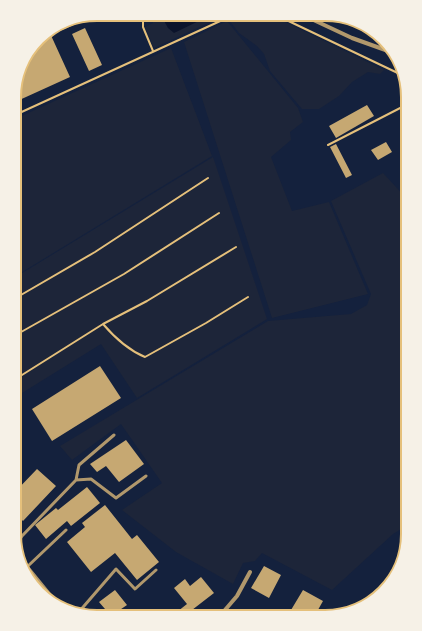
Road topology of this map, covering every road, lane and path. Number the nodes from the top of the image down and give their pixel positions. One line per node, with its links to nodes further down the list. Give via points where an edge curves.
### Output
1 (143, 21): 6 (path)
2 (220, 21): 6 (path)
3 (288, 21): 7 (path)
4 (315, 21): 5 (street)
5 (384, 49)
6 (153, 51): 9 (path)
7 (397, 73)
8 (401, 108): 10 (path)
9 (21, 112)
10 (328, 145)
11 (208, 178): 14 (path, via 95,252)
12 (219, 213): 17 (path, via 124,274)
13 (236, 247): 16 (path, via 147,301)
14 (21, 295)
15 (248, 297): 16 (path, via 206,324 145,357 114,337)
16 (102, 324): 18 (path)
17 (21, 332)
18 (21, 376)
19 (114, 435): 21 (lane, via 79,465)
20 (146, 476): 21 (lane, via 116,498 91,479)
21 (76, 480): 23 (lane)
22 (66, 530): 24 (lane)
23 (21, 538)
24 (28, 566)
25 (29, 567): 28 (street)
26 (156, 570): 29 (lane, via 135,589 116,569)
27 (250, 572): 30 (street, via 237,596)
28 (48, 591)
29 (82, 608)
30 (225, 610)

